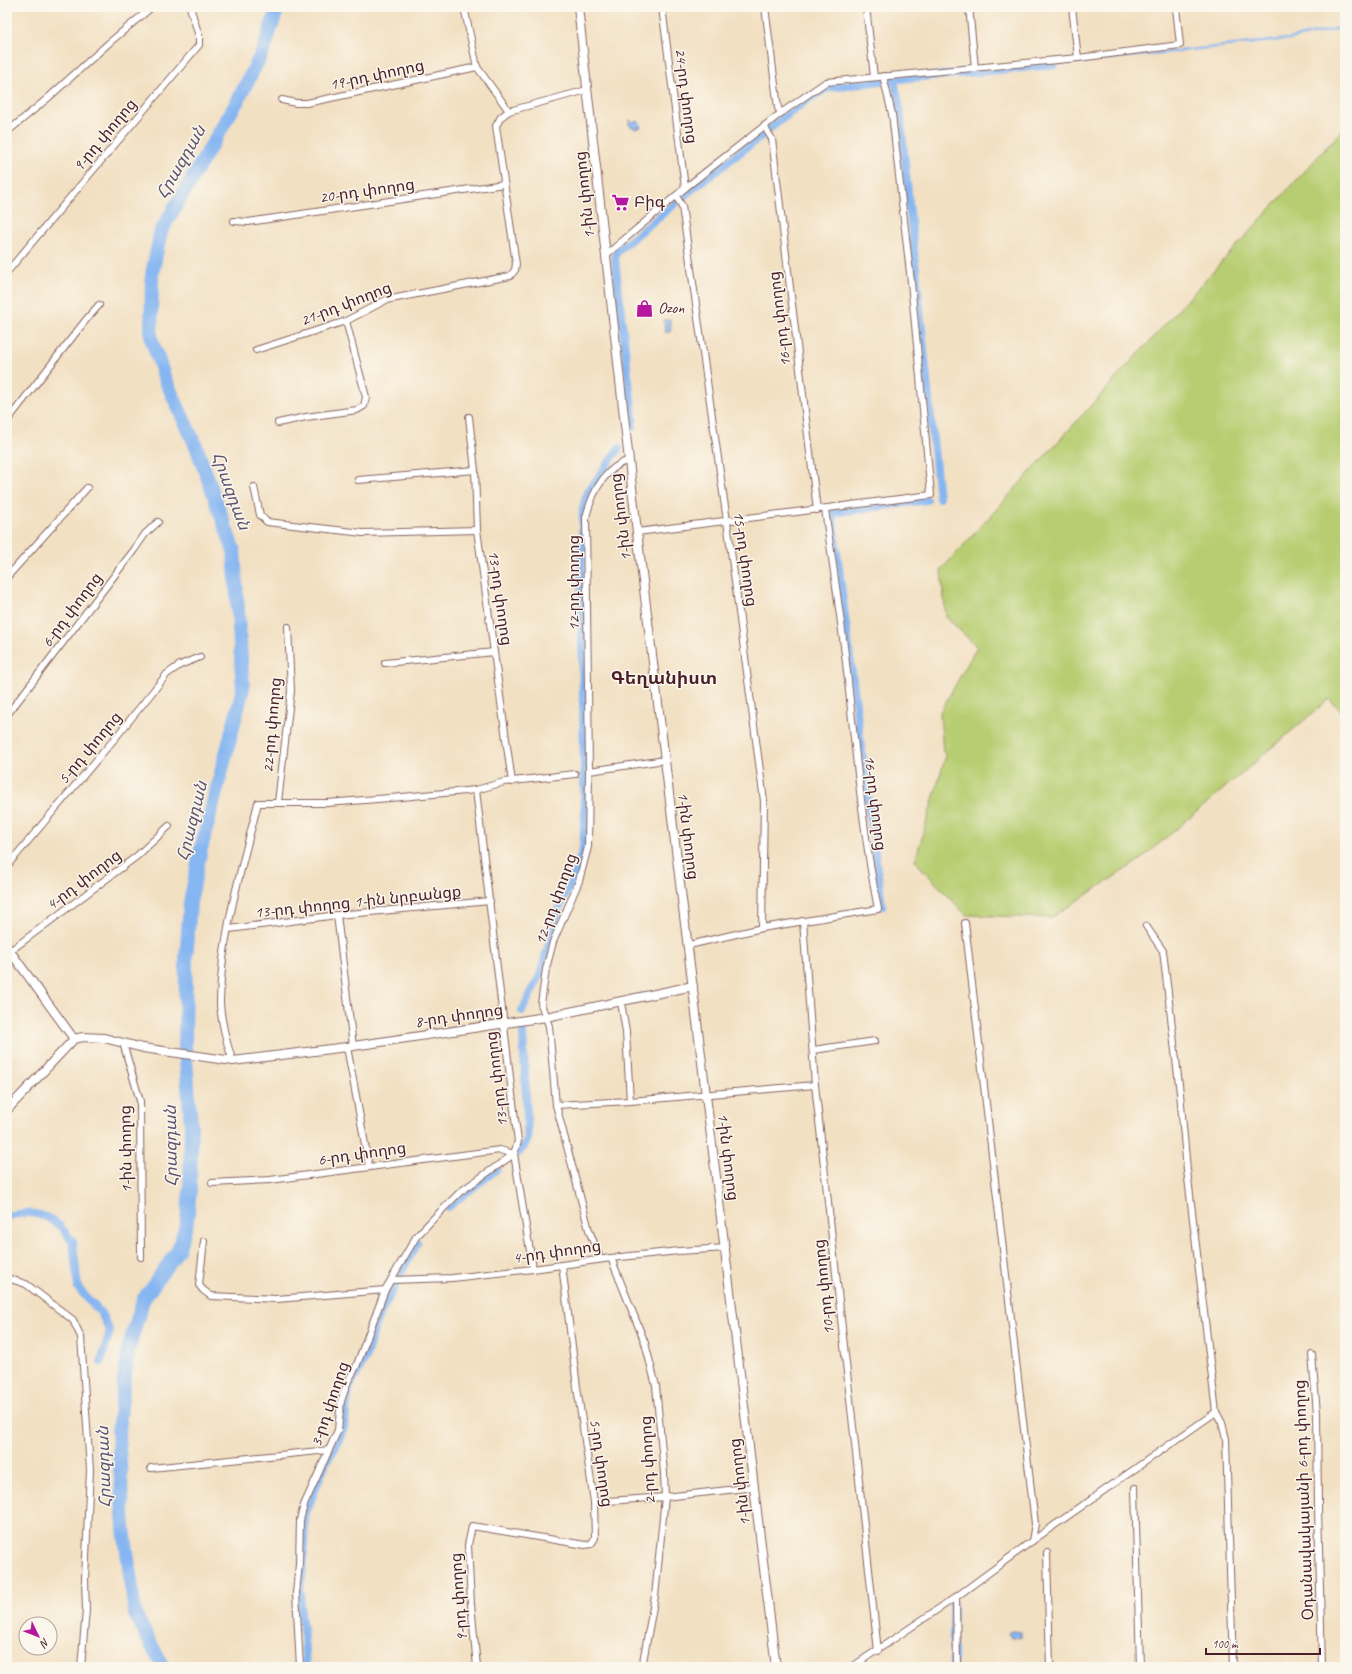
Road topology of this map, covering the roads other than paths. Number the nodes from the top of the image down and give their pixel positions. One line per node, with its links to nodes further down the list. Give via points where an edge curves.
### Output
1 (152, 7): 21 (street)
2 (190, 7): 27 (street, 9-րդ փողոց, via 199,36 199,45)
3 (464, 7): 12 (street)
4 (578, 7): 16 (main road, 1-ին փողոց)
5 (662, 7): 23 (street, 24-րդ փողոց)
6 (765, 7): 19 (street, via 778,108)
7 (866, 7): 15 (street)
8 (969, 7): 13 (street)
9 (1072, 7): 11 (street)
10 (1176, 7): 11 (street, via 1180,45)
11 (1078, 58): 13 (street)
12 (477, 67): 17 (street, 19-րդ փողոց, via 307,103 296,104); 18 (street)
13 (976, 68): 14 (street)
14 (883, 76): 15 (street); 40 (street, via 893,121 931,495)
15 (874, 77): 19 (street, via 826,82)
16 (588, 90): 18 (street); 26 (main road, 1-ին փողոց)
17 (282, 100)
18 (509, 111): 22 (street, via 501,117 496,126)
19 (781, 113): 20 (street)
20 (764, 126): 23 (street); 39 (street, 16-րդ փողոց, via 772,139)
21 (7, 132)
22 (504, 184): 25 (street, 20-րդ փողոց, via 248,222); 29 (street, 21-րդ փողոց, via 516,264 510,276 386,300)
23 (685, 188): 24 (street)
24 (676, 196): 26 (street); 41 (street, 15-րդ փողոց, via 682,206)
25 (234, 221)
26 (606, 255): 34 (main road, 1-ին փողոց)
27 (7, 272)
28 (99, 305): 32 (street)
29 (346, 321): 30 (street, 21-րդ փողոց); 33 (street, via 366,396 364,406 357,410)
30 (256, 350)
31 (469, 417): 35 (street, 13-րդ փողոց)
32 (7, 421)
33 (278, 423)
34 (629, 460): 44 (main road, 1-ին փողոց); 52 (street, 12-րդ փողոց, via 609,472 599,485 586,517)
35 (475, 470): 36 (street); 43 (street, 13-րդ փողոց)
36 (358, 480)
37 (254, 487): 43 (street, via 260,515 267,522 363,533)
38 (86, 488): 45 (street)
39 (817, 510): 40 (street); 41 (street)
40 (825, 510): 61 (street, 16-րդ փողոց, via 870,872 878,909)
41 (727, 521): 44 (street); 64 (street, 15-րդ փողոց, via 764,801)
42 (158, 522): 50 (street, 6-րդ փողոց, via 145,534)
43 (477, 530): 47 (street, 13-րդ փողոց)
44 (637, 532): 51 (main road, 1-ին փողոց)
45 (7, 577)
46 (288, 627): 56 (street, 22-րդ փողոց, via 291,691)
47 (494, 652): 49 (street); 54 (street, 13-րդ փողոց)
48 (200, 657): 58 (street, 5-րդ փողոց, via 180,665 167,674)
49 (385, 663)
50 (7, 715)
51 (665, 760): 52 (street); 66 (main road, 1-ին փողոց)
52 (589, 771): 70 (street, 12-րդ փողոց, via 588,847 579,881 552,942 541,1004)
53 (575, 774): 54 (street)
54 (512, 782): 55 (street)
55 (476, 790): 56 (street, via 327,803); 59 (street, 13-րդ փողոց)
56 (278, 802): 65 (street, via 258,803 231,909)
57 (169, 826): 67 (street, 4-րդ փողոց, via 138,856)
58 (7, 866)
59 (490, 901): 60 (street, 13-րդ փողոց 1-ին նրբանցք); 71 (street, 13-րդ փողոց)
60 (337, 916): 65 (street, 13-րդ փողոց 1-ին նրբանցք); 75 (street)
61 (803, 921): 64 (street, 16-րդ փողոց); 76 (street, 10-րդ փողոց)
62 (965, 923): 105 (street, via 1035,1524)
63 (1146, 926): 97 (street, via 1163,952)
64 (762, 928): 66 (street, 16-րդ փողոց)
65 (229, 929): 77 (street, via 220,1003)
66 (689, 945): 68 (main road, 1-ին փողոց)
67 (8, 949): 72 (main road)
68 (693, 986): 69 (main road, 8-րդ փողոց); 79 (main road, 1-ին փողոց)
69 (621, 1002): 70 (main road, 8-րդ փողոց); 80 (street, via 626,1032)
70 (546, 1017): 71 (main road, 8-րդ փողոց); 81 (street, 12-րդ փողոց)
71 (504, 1024): 75 (main road, 8-րդ փողոց); 83 (street, 13-րդ փողոց, via 518,1141)
72 (74, 1039): 74 (main road, via 104,1038); 82 (main road)
73 (875, 1041): 76 (street)
74 (123, 1043): 77 (main road, 8-րդ փողոց); 88 (street, 1-ին փողոց, via 140,1101)
75 (350, 1046): 77 (main road, 8-րդ փողոց); 84 (street)
76 (813, 1050): 78 (street, 10-րդ փողոց)
77 (230, 1060)
78 (815, 1085): 79 (street); 108 (street, 10-րդ փողոց)
79 (706, 1093): 80 (street); 87 (main road, 1-ին փողոց)
80 (630, 1101): 81 (street)
81 (556, 1104): 90 (street, 12-րդ փողոց, via 589,1230)
82 (8, 1105)
83 (514, 1154): 84 (street, 6-րդ փողոց, via 500,1150); 92 (street, 13-րդ փողոց); 94 (street, 3-րդ փողոց, via 460,1192 434,1218 416,1237)
84 (369, 1166): 85 (street, 6-րդ փողոց, via 270,1180)
85 (212, 1183)
86 (204, 1241): 95 (street, via 199,1285 211,1296 277,1299)
87 (726, 1248): 89 (street, 4-րդ փողոց); 100 (main road, 1-ին փողոց)
88 (142, 1257)
89 (611, 1258): 90 (street, 4-րդ փողոց); 102 (street, 2-րդ փողոց, via 645,1343 656,1386)
90 (600, 1259): 91 (street, 4-րդ փողոց)
91 (562, 1265): 92 (street, 4-րդ փողոց); 103 (street, 5-րդ փողոց)
92 (532, 1269): 94 (street, 4-րդ փողոց, via 452,1278)
93 (7, 1278): 109 (street, via 26,1284 73,1320 81,1337 90,1470 86,1610)
94 (392, 1280): 95 (street, 3-րդ փողոց)
95 (385, 1290): 98 (street, 3-րդ փողոց, via 356,1367 348,1381 341,1401 338,1430)
96 (1312, 1356): 119 (street, Օդանավակայանի 6-րդ փողոց, via 1317,1413)
97 (1216, 1412): 105 (street); 118 (street, via 1226,1440)
98 (329, 1450): 99 (street); 110 (street, 3-րդ փողոց, via 304,1505 300,1520 296,1593)
99 (151, 1468)
100 (754, 1487): 102 (street); 113 (main road, 1-ին փողոց)
101 (1135, 1488): 117 (street)
102 (665, 1497): 103 (street); 112 (street, 2-րդ փողոց, via 655,1596)
103 (594, 1502): 104 (street, 5-րդ փողոց, via 595,1538 591,1544 586,1545)
104 (472, 1526): 111 (street, 9-րդ փողոց, via 468,1545 470,1604)
105 (1032, 1541): 107 (street)
106 (1047, 1552): 116 (street)
107 (956, 1597): 108 (street); 115 (street)
108 (878, 1651): 114 (street)
109 (81, 1667)
110 (300, 1667)
111 (477, 1667)
112 (642, 1667)
113 (776, 1667)
114 (852, 1667)
115 (957, 1667)
116 (1050, 1667)
117 (1140, 1667)
118 (1233, 1667)
119 (1322, 1667)

